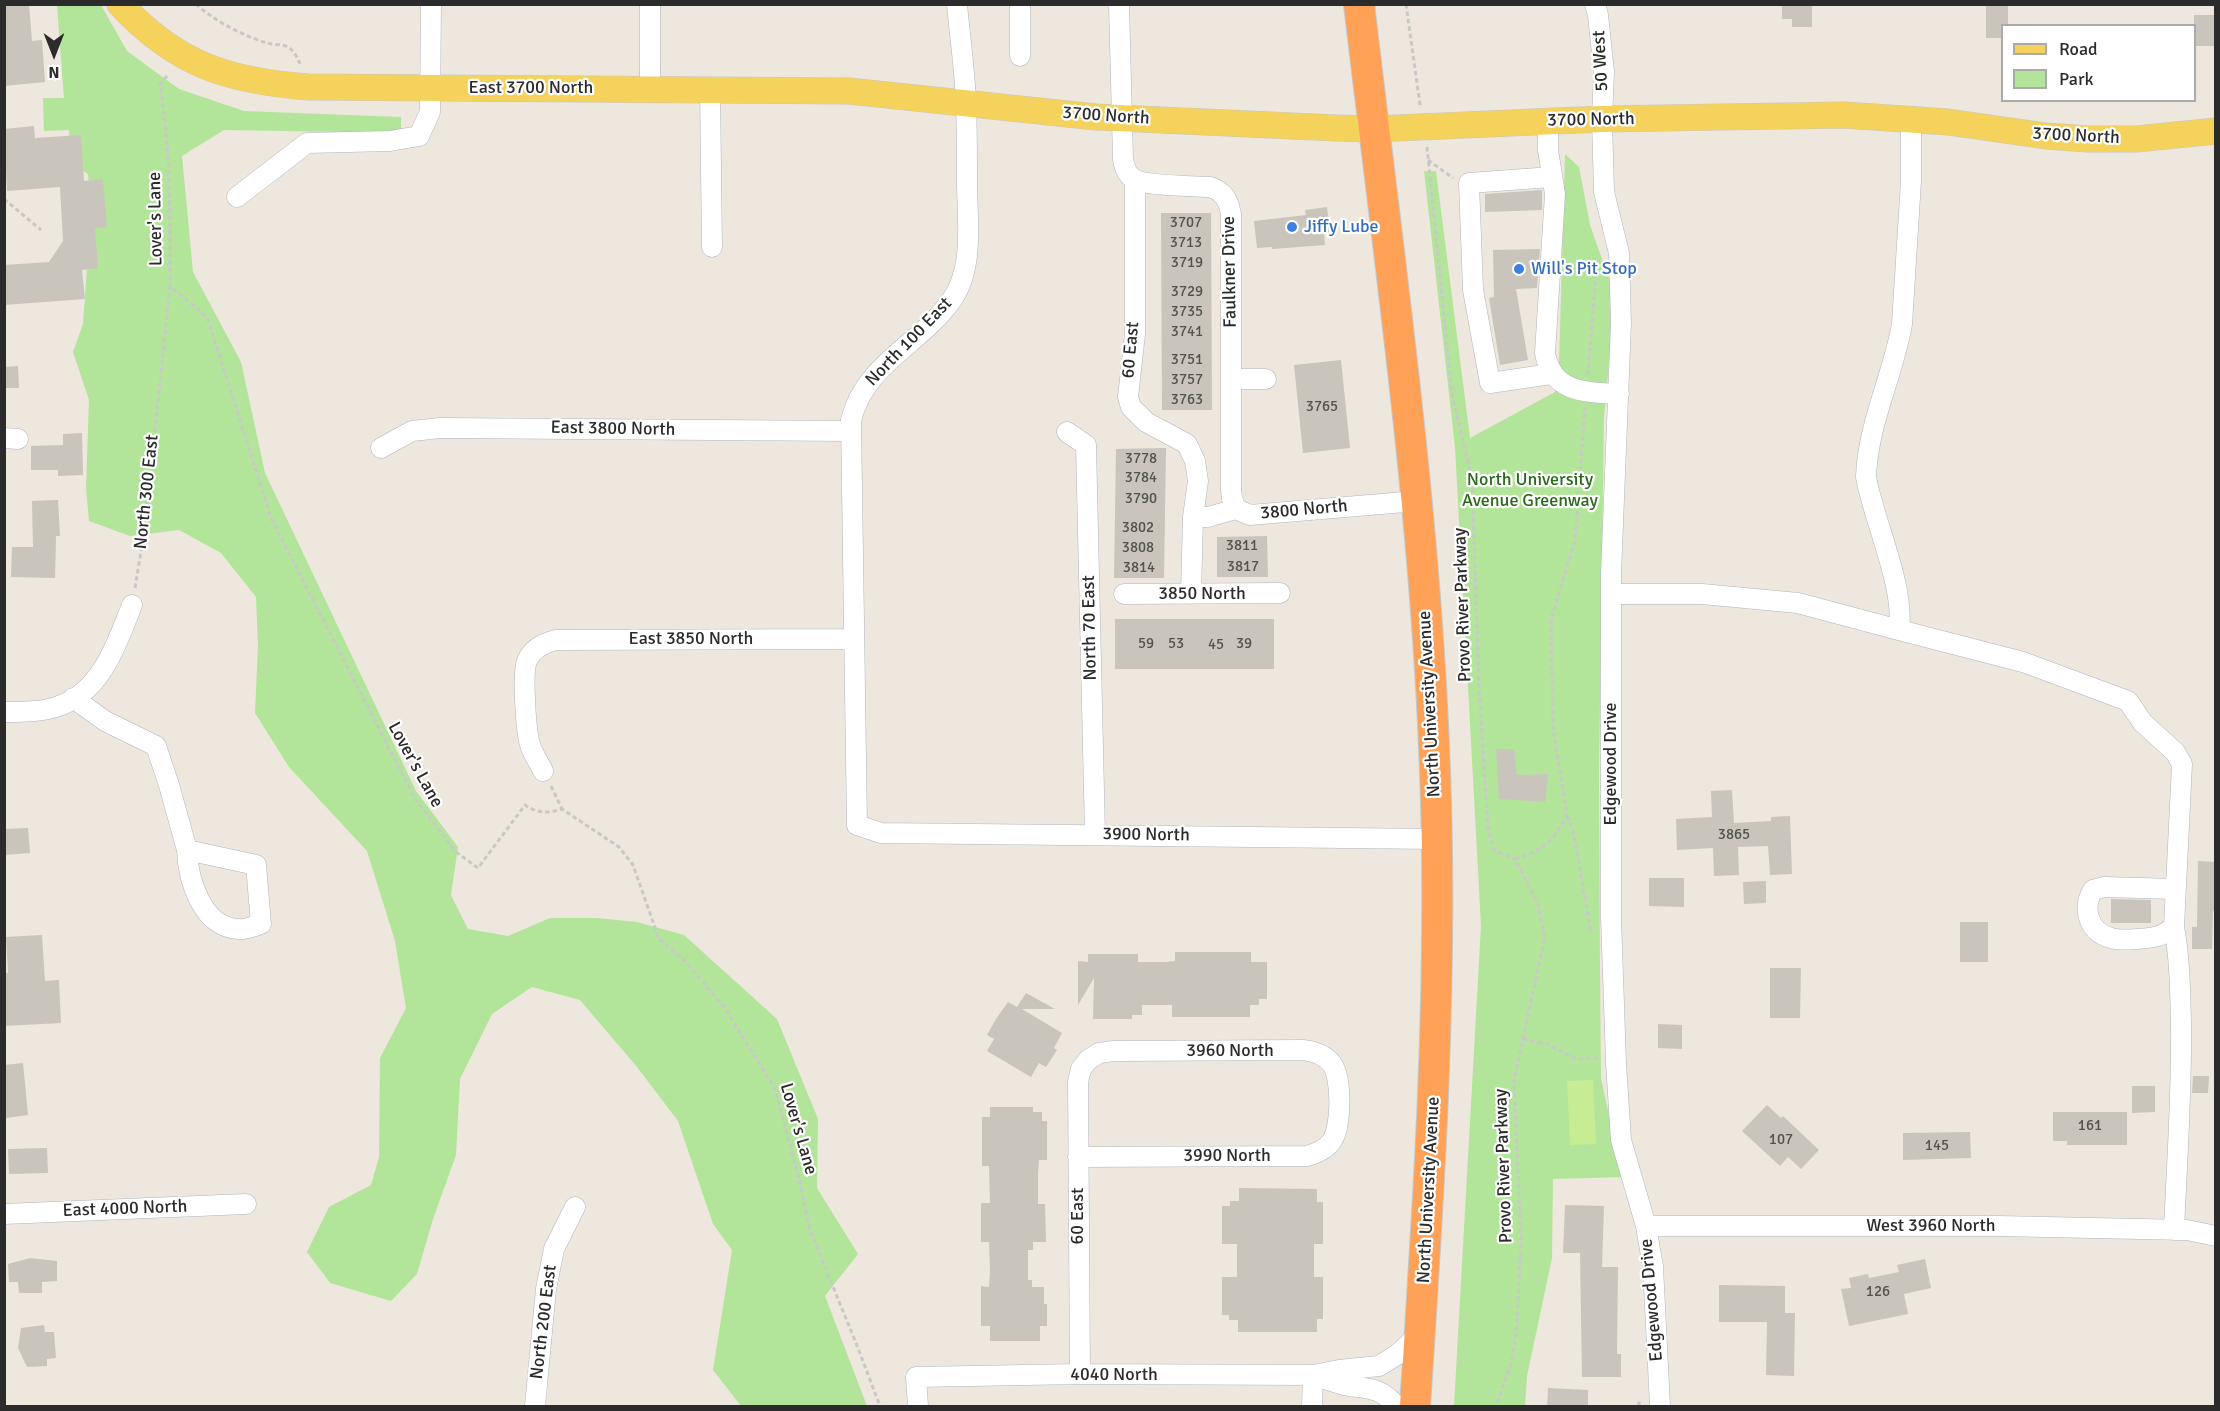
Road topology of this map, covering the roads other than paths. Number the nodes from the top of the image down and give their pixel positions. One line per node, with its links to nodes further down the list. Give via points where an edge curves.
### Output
1 (120, 4): 10 (main road, East 3700 North, via 166,46 189,60 233,76 265,84 309,87)
2 (431, 4): 10 (street)
3 (650, 4): 11 (street)
4 (957, 4): 13 (street, North 100 East)
5 (1020, 4): 9 (street)
6 (1119, 4): 14 (street)
7 (1359, 4): 18 (highway, North University Avenue)
8 (1595, 4): 15 (street, 50 West, via 1604,72)
9 (1020, 56)
10 (431, 87): 11 (main road, East 3700 North); 22 (street, via 430,112 419,136 390,141 307,143)
11 (650, 89): 12 (main road, East 3700 North)
12 (710, 90): 13 (main road, East 3700 North, via 849,91); 23 (street)
13 (966, 104): 14 (main road, 3700 North); 28 (street, North 100 East, via 968,244 962,280 938,318 862,390)
14 (1122, 118): 18 (main road, 3700 North); 21 (street, via 1122,159)
15 (1602, 119): 16 (main road, 3700 North, via 1845,116); 17 (main road, 3700 North); 27 (street, Edgewood Drive, via 1604,192 1619,254 1622,323)
16 (1911, 120): 19 (main road, 3700 North, via 2088,139 2136,139); 39 (street, via 1902,324 1875,419 1866,477 1896,588)
17 (1548, 121): 18 (main road, 3700 North); 20 (street)
18 (1374, 129): 31 (highway, North University Avenue)
19 (2216, 130)
20 (1552, 177): 24 (street, via 1555,194 1545,353); 24 (street, via 1469,183 1473,290 1490,383)
21 (1135, 180): 25 (street, Faulkner Drive, via 1210,187 1219,190 1229,203); 33 (street, 60 East, via 1135,334 1128,398 1138,416 1179,438 1192,450 1198,471)
22 (237, 197)
23 (712, 247)
24 (1551, 374): 27 (street, via 1577,390)
25 (1231, 379): 26 (street); 32 (street, Faulkner Drive, via 1231,490)
26 (1266, 379)
27 (1618, 394): 37 (street, Edgewood Drive)
28 (849, 430): 30 (street, East 3800 North, via 440,428 412,430); 40 (street, North 100 East)
29 (1067, 432): 45 (street, North 70 East, via 1086,445)
30 (381, 448)
31 (1417, 501): 32 (street, 3800 North, via 1250,515); 46 (highway, North University Avenue)
32 (1236, 509): 33 (street, 3800 North)
33 (1193, 517): 36 (street, 60 East)
34 (1280, 593): 36 (street, 3850 North)
35 (1124, 594): 36 (street, 3850 North)
36 (1191, 594)
37 (1611, 594): 39 (street, via 1702,594 1798,603); 56 (street, Edgewood Drive, via 1611,917 1616,1063 1621,1140)
38 (132, 605): 41 (street, via 114,651)
39 (1899, 630): 48 (street, via 2022,662 2128,701 2182,764)
40 (853, 639): 43 (street, East 3850 North, via 544,643 532,652 524,672 529,742); 44 (street, North 100 East)
41 (82, 693): 42 (street, via 60,706); 47 (street, via 105,721 156,746)
42 (4, 712)
43 (543, 771)
44 (857, 825): 45 (street, 3900 North, via 881,832)
45 (1095, 835): 46 (street, 3900 North)
46 (1437, 839): 59 (highway, North University Avenue, via 1434,1095)
47 (187, 850): 47 (street, via 256,865 261,924 239,930 220,924 205,911 188,868)
48 (2175, 889): 49 (street); 49 (street, via 2104,887 2093,890 2088,900 2092,927 2111,938 2159,936)
49 (2174, 927): 57 (street, via 2180,963 2181,1101)
50 (1088, 1060): 51 (street, 3960 North, via 1099,1053 1114,1051 1310,1051 1331,1063 1338,1082); 52 (street, 60 East, via 1078,1082)
51 (1338, 1102): 52 (street, 3990 North, via 1338,1125 1333,1140 1307,1156)
52 (1078, 1157): 60 (street, 60 East)
53 (246, 1204): 55 (street, East 4000 North)
54 (575, 1207): 62 (street, North 200 East, via 554,1249 548,1279)
55 (4, 1214)
56 (1646, 1226): 57 (street, West 3960 North); 67 (street, Edgewood Drive, via 1653,1267)
57 (2174, 1230): 58 (street, West 3960 North)
58 (2216, 1236)
59 (1420, 1334): 61 (street, 4040 North, via 1379,1366); 66 (highway, North University Avenue)
60 (1080, 1374): 61 (street, 4040 North); 63 (street, 4040 North, via 916,1377)
61 (1313, 1375): 64 (street); 65 (street, 4040 North, via 1377,1390)
62 (535, 1407)
63 (918, 1407)
64 (1312, 1407)
65 (1397, 1407)
66 (1415, 1407)
67 (1660, 1407)

